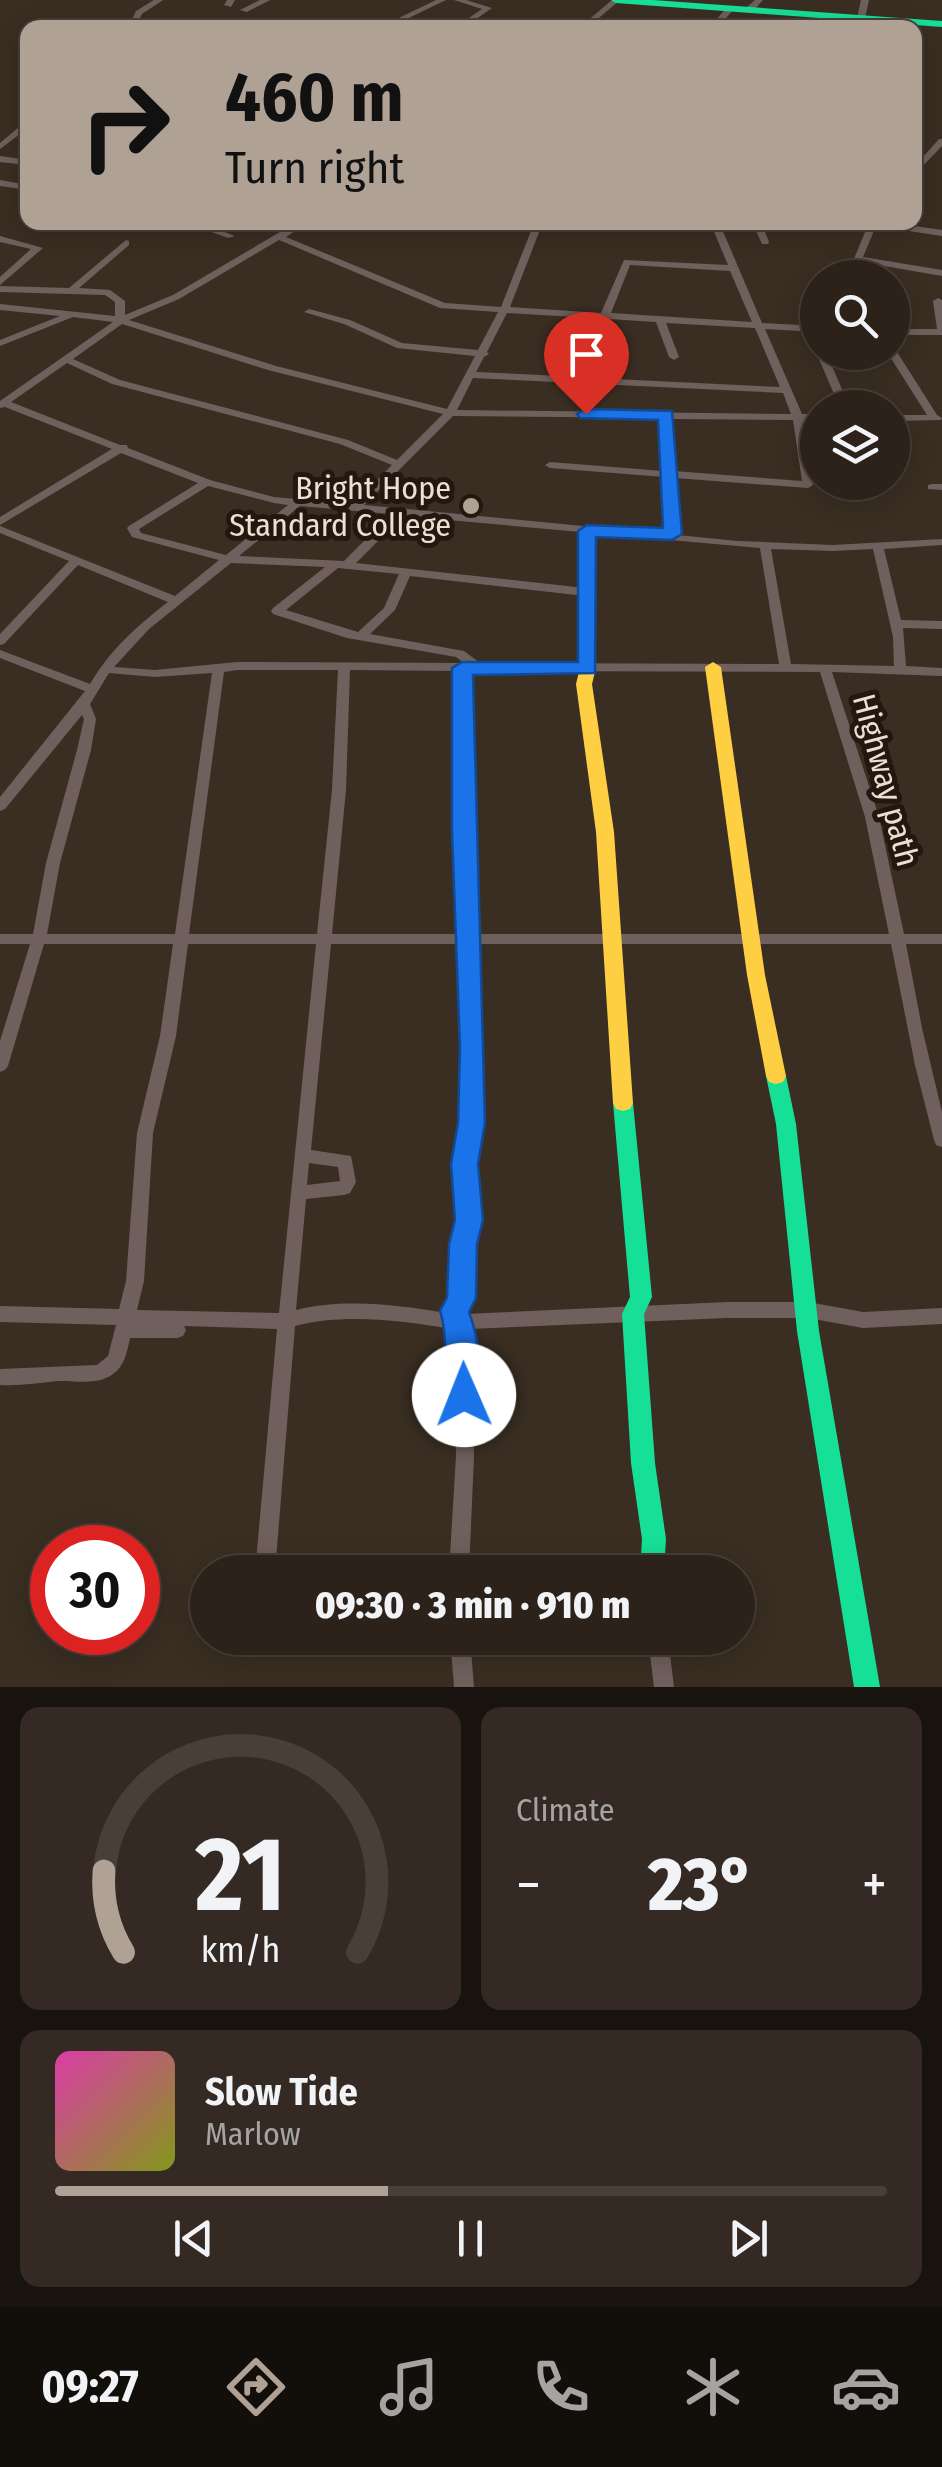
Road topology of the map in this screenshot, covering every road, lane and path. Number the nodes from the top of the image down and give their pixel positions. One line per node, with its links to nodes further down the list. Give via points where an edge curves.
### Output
1 (159, 0): 10 (street)
2 (266, 0): 9 (street)
3 (442, 0): 11 (street)
4 (458, 0): 12 (street, via 488,8)
5 (616, 0): 7 (street); 13 (street)
6 (755, 5): 7 (street); 8 (street)
7 (731, 8): 14 (street)
8 (863, 9): 15 (street)
9 (244, 10)
10 (135, 20)
11 (398, 20)
12 (469, 20)
13 (592, 20)
14 (720, 20)
15 (942, 23)
16 (20, 130): 18 (street)
17 (942, 140): 19 (street)
18 (0, 146)
19 (922, 163)
20 (213, 230): 26 (street)
21 (291, 230): 27 (street)
22 (536, 230): 40 (street)
23 (717, 230): 32 (street)
24 (759, 230): 29 (street)
25 (870, 230): 31 (street)
26 (231, 236)
27 (279, 237): 40 (street, via 443,306); 45 (street)
28 (0, 239): 34 (street, via 38,248)
29 (764, 242)
30 (126, 243): 35 (street)
31 (858, 259): 33 (street)
32 (734, 268): 44 (street, via 628,262); 47 (street)
33 (942, 273)
34 (0, 286): 36 (street)
35 (74, 288): 36 (street); 45 (street, via 116,296)
36 (31, 289): 39 (street)
37 (938, 301): 50 (street)
38 (0, 307): 39 (street)
39 (16, 308): 42 (street)
40 (502, 308): 43 (street); 52 (street)
41 (309, 312): 52 (street, via 400,346)
42 (73, 314): 45 (street); 51 (street)
43 (580, 316): 44 (street); 57 (street)
44 (604, 318): 46 (street)
45 (120, 321): 54 (street); 60 (street)
46 (661, 322): 47 (street); 53 (street)
47 (757, 324): 48 (street); 58 (street)
48 (800, 327)
49 (910, 332): 50 (street)
50 (942, 332)
51 (0, 343)
52 (484, 354): 56 (street)
53 (674, 357)
54 (66, 360): 59 (street); 66 (street, via 116,382 344,442)
55 (905, 370): 64 (street)
56 (473, 375): 57 (street); 60 (street)
57 (588, 380): 58 (street)
58 (786, 390): 62 (street)
59 (2, 404): 65 (street)
60 (450, 412): 61 (street); 66 (street)
61 (666, 414): 62 (street); 68 (street)
62 (798, 417): 68 (street, via 808,485)
63 (910, 418): 64 (street)
64 (938, 418)
65 (123, 447): 69 (street); 73 (street)
66 (396, 463): 71 (street)
67 (550, 466): 68 (street)
68 (667, 475): 75 (street)
69 (206, 482): 70 (street); 79 (street, via 133,528 136,535)
70 (297, 503): 71 (street); 79 (street)
71 (355, 508): 72 (street)
72 (402, 510): 74 (street); 81 (street)
73 (0, 525): 80 (street)
74 (587, 531): 75 (street); 83 (street)
75 (672, 534): 77 (street)
76 (942, 542): 78 (street)
77 (765, 546): 78 (street); 96 (street)
78 (878, 547): 85 (street)
79 (230, 559): 81 (street); 84 (street)
80 (75, 562): 84 (street); 88 (street)
81 (341, 565): 82 (street); 87 (street, via 276,610)
82 (402, 577): 83 (street); 87 (street, via 389,610)
83 (585, 592): 94 (street)
84 (174, 600): 95 (street)
85 (896, 624): 86 (street); 98 (street)
86 (942, 624)
87 (360, 637): 93 (street, via 460,654)
88 (0, 641)
89 (0, 654): 101 (street)
90 (712, 667): 94 (street); 96 (street); 105 (street)
91 (344, 668): 92 (street); 99 (street, via 237,666); 109 (street)
92 (462, 668): 93 (street); 112 (street)
93 (480, 668): 94 (street)
94 (588, 668): 104 (street, via 584,684)
95 (105, 669): 99 (street); 101 (street)
96 (786, 669): 97 (street)
97 (826, 669): 98 (street); 110 (street, Highway path, via 877,840)
98 (900, 670): 100 (street)
99 (218, 672): 108 (street)
100 (942, 672)
101 (94, 690): 102 (street)
102 (84, 704): 103 (street); 107 (street, via 90,719)
103 (0, 806)
104 (612, 936): 105 (street); 112 (street); 119 (street, via 641,1297)
105 (750, 936): 110 (street); 117 (street, via 786,1124)
106 (0, 938): 107 (street)
107 (39, 938): 108 (street); 113 (street)
108 (182, 938): 109 (street); 122 (street, via 145,1133 135,1282)
109 (324, 938): 112 (street); 115 (street)
110 (894, 939): 111 (street); 114 (street, Highway path, via 921,1074)
111 (942, 939)
112 (467, 942): 123 (street, via 469,1220)
113 (0, 1066)
114 (942, 1140)
115 (302, 1155): 116 (street); 116 (street, via 345,1162 348,1182 344,1188)
116 (298, 1192): 121 (street)
117 (808, 1310): 119 (street); 120 (street, via 863,1320); 133 (street)
118 (0, 1314): 122 (street)
119 (633, 1314): 123 (street); 128 (street)
120 (942, 1316)
121 (285, 1321): 122 (street); 123 (street, via 395,1312); 126 (street)
122 (124, 1322): 124 (street); 125 (street, via 116,1359 105,1370 25,1380)
123 (456, 1322): 127 (street, via 462,1334 465,1456)
124 (177, 1330)
125 (0, 1376)
126 (266, 1555)
127 (460, 1555)
128 (653, 1555)
129 (461, 1655): 131 (street)
130 (660, 1655): 132 (street)
131 (464, 1687)
132 (664, 1687)
133 (867, 1687)

